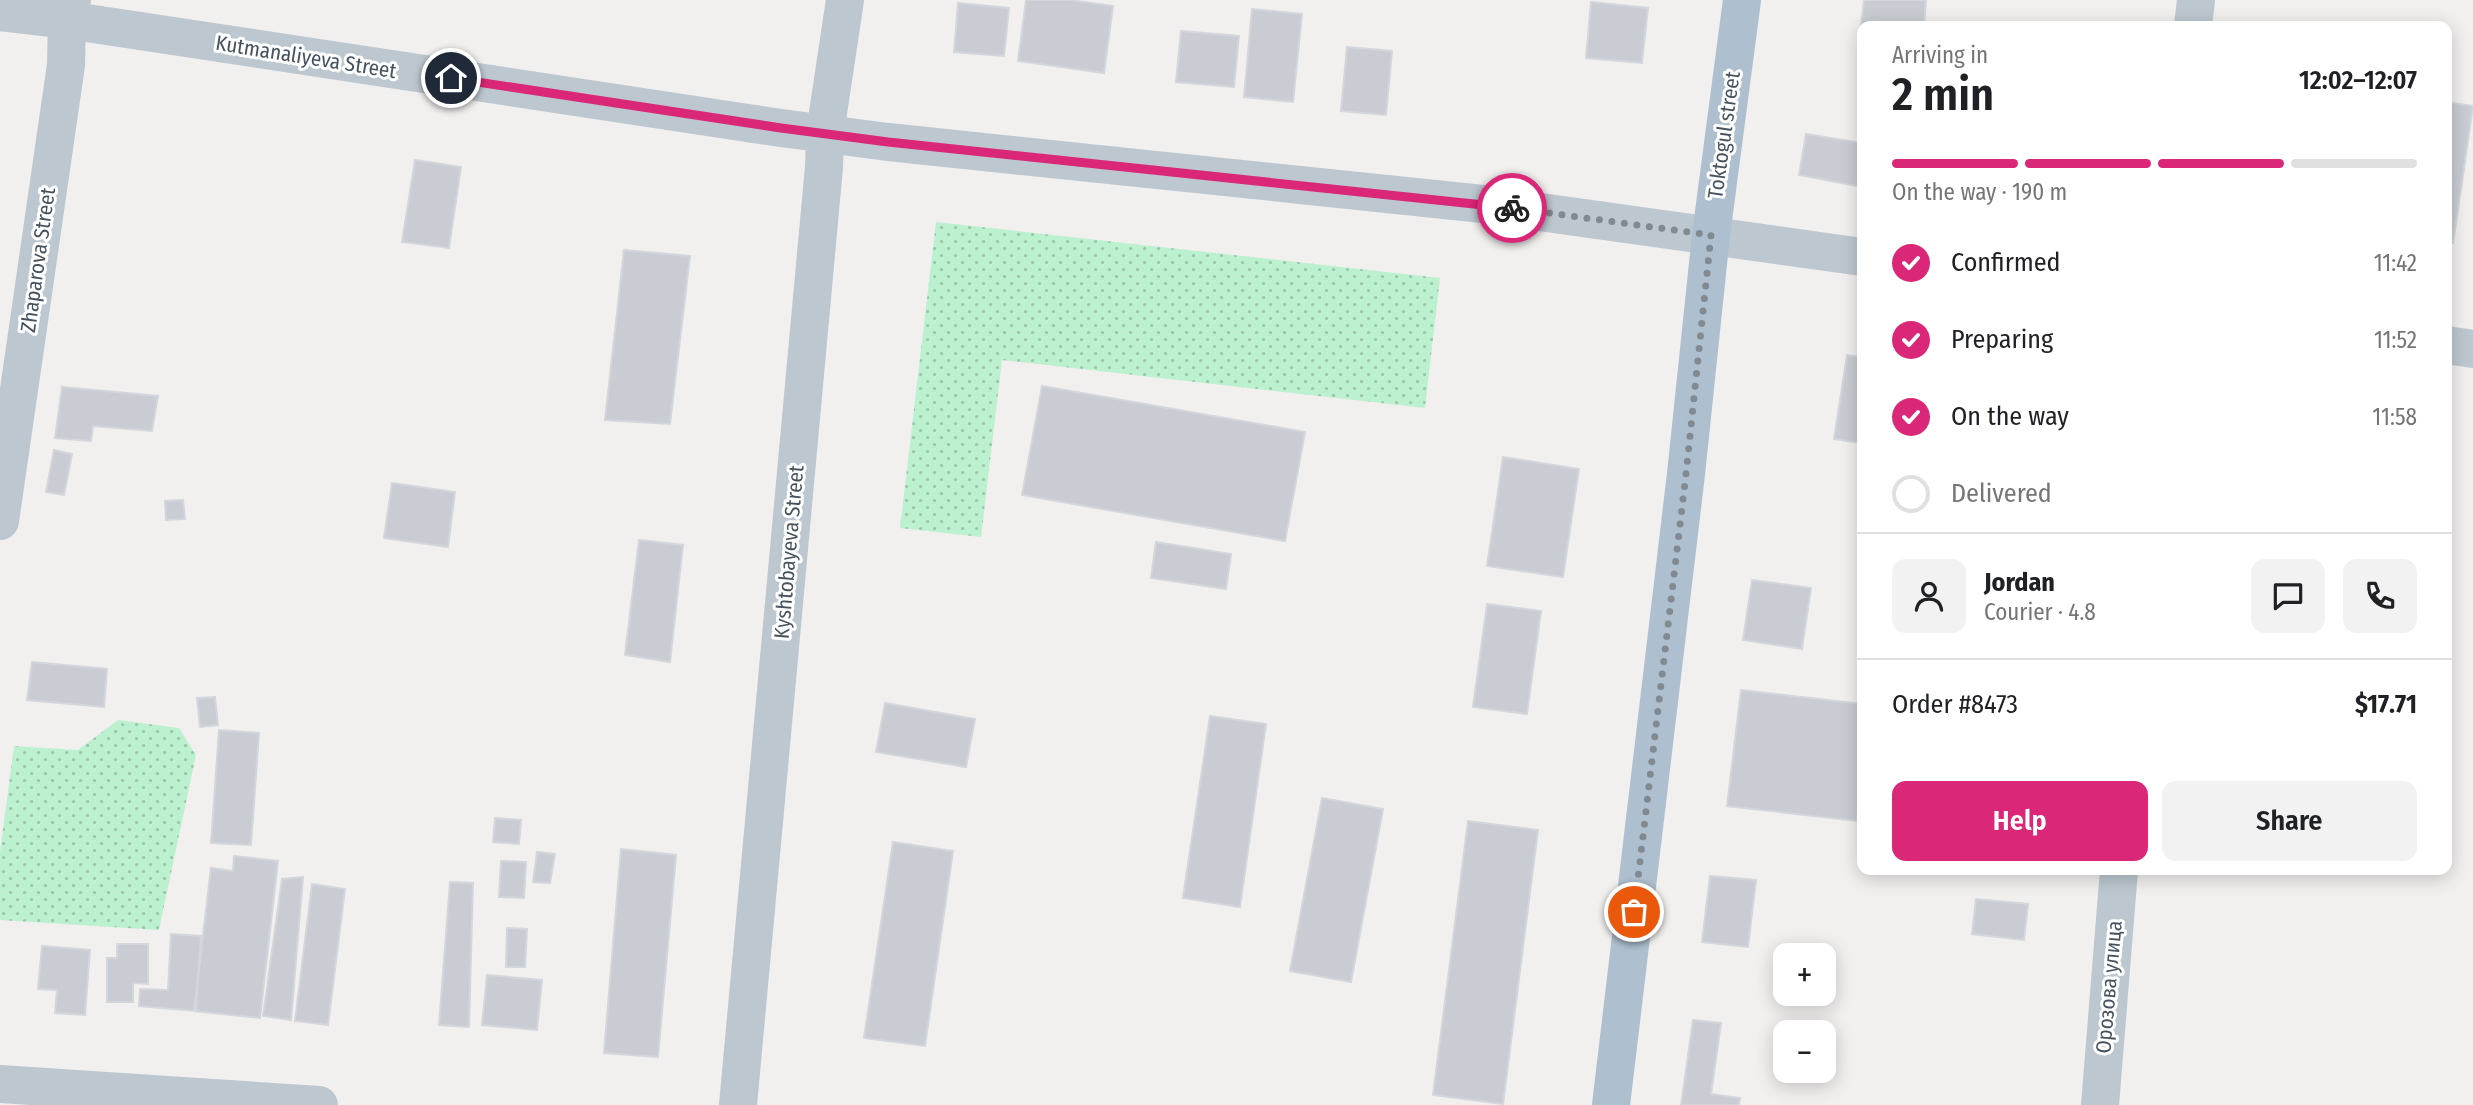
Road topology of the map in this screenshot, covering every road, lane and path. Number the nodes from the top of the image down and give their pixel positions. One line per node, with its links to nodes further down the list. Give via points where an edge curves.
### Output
1 (845, 0): 7 (street, Kyshtobayeva Street)
2 (1742, 0): 8 (main road, Toktogul street)
3 (2196, 0): 6 (street)
4 (69, 10): 5 (street, Kutmanaliyeva Street); 7 (street, Kutmanaliyeva Street); 12 (street, Zhaparova Street, via 66,65)
5 (0, 12)
6 (2194, 21)
7 (825, 133): 8 (street, Kutmanaliyeva Street, via 1483,204); 16 (street, Kyshtobayeva Street)
8 (1711, 235): 9 (street, Kutmanaliyeva Street); 17 (main road, Toktogul street)
9 (1857, 256)
10 (2452, 346): 11 (street)
11 (2473, 349)
12 (0, 520)
13 (2119, 875): 18 (street, Орозова улица)
14 (0, 1084): 15 (street)
15 (319, 1105)
16 (738, 1105)
17 (1611, 1105)
18 (2100, 1105)

